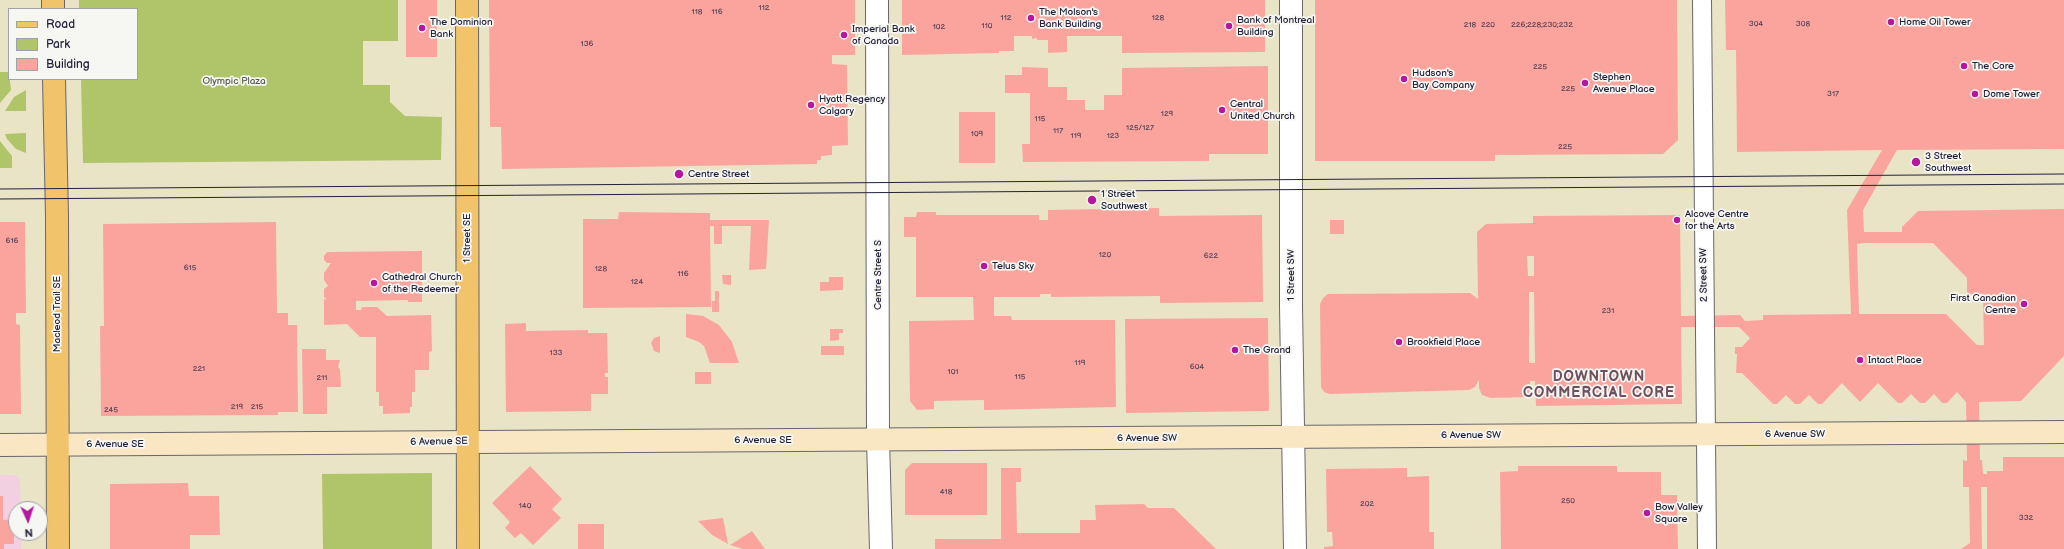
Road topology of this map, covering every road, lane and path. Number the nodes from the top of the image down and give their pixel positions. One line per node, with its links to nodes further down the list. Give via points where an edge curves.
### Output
1 (467, 0): 10 (main road, 1 Street SE)
2 (877, 0): 9 (street, Centre Street S)
3 (1291, 0): 8 (street, 1 Street SW)
4 (1702, 0): 7 (street, 2 Street SW)
5 (54, 80): 11 (main road, Macleod Trail SE)
6 (2064, 432): 7 (main road, 6 Avenue SW)
7 (1706, 434): 8 (main road, 6 Avenue SW); 17 (street, 2 Street SW)
8 (1293, 437): 9 (main road, 6 Avenue SW); 16 (street, 1 Street SW)
9 (878, 439): 10 (main road, 6 Avenue SE); 15 (street, Centre Street S)
10 (467, 442): 11 (main road, 6 Avenue SE); 14 (main road, 1 Street SE)
11 (57, 445): 12 (main road, 6 Avenue SE); 13 (main road, Macleod Trail SE)
12 (0, 446)
13 (58, 549)
14 (468, 549)
15 (881, 549)
16 (1295, 549)
17 (1707, 549)

